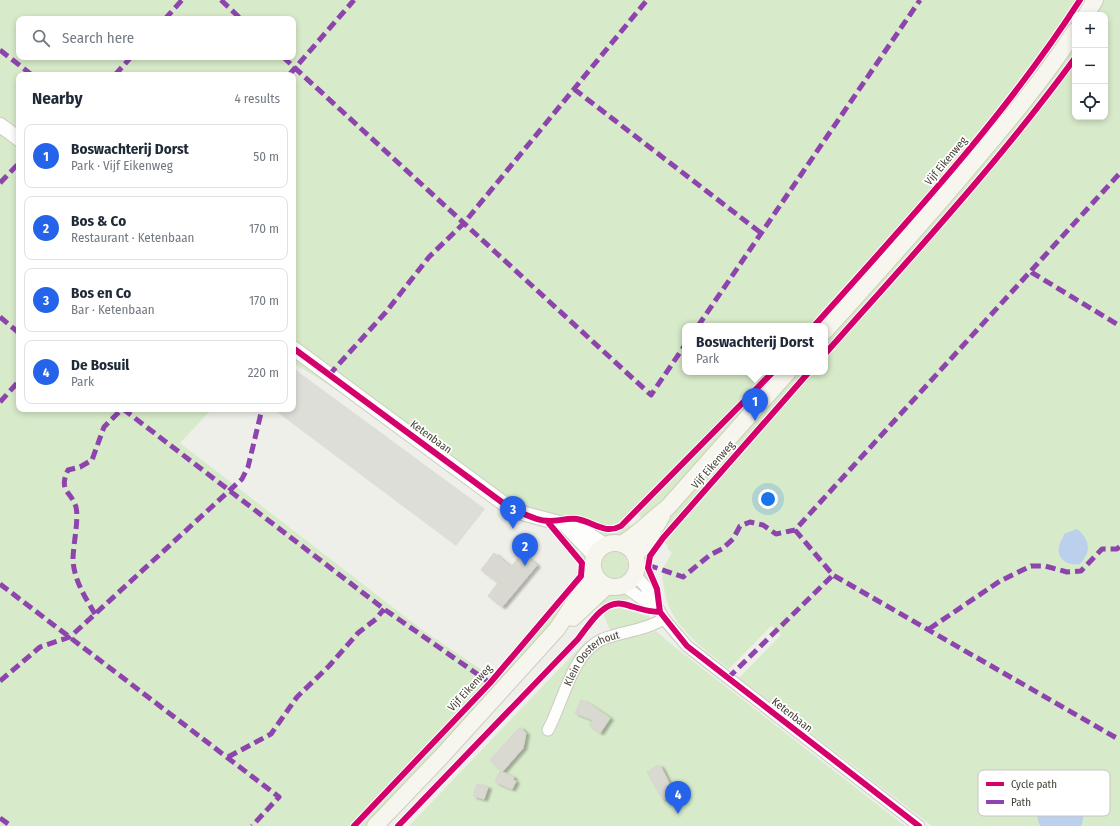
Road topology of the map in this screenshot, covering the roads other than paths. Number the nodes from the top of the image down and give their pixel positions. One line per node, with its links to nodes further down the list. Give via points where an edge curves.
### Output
1 (1095, 0): 2 (main road)
2 (1088, 12)
3 (1072, 35): 6 (main road, Vijf Eikenweg, via 1033,90 994,138 918,228)
4 (0, 125): 5 (street)
5 (16, 137)
6 (828, 328)
7 (296, 350): 11 (street, Ketenbaan, via 503,503 518,512 584,530)
8 (785, 375): 9 (main road, Vijf Eikenweg)
9 (667, 508): 10 (main road, Vijf Eikenweg); 12 (main road, Vijf Eikenweg)
10 (622, 544): 11 (main road, via 613,543); 12 (main road)
11 (600, 551): 13 (main road, via 593,562)
12 (635, 556): 14 (main road, via 637,566)
13 (594, 573): 15 (main road); 17 (main road)
14 (629, 580): 15 (main road, via 615,588); 16 (street, Ketenbaan); 16 (street, Ketenbaan, via 645,586)
15 (607, 586): 17 (main road)
16 (662, 616): 18 (street, Klein Oosterhout, via 644,629 602,639 592,646 569,680); 20 (street, Ketenbaan, via 687,646)
17 (557, 629): 19 (main road)
18 (548, 730)
19 (375, 826)
20 (919, 826)

